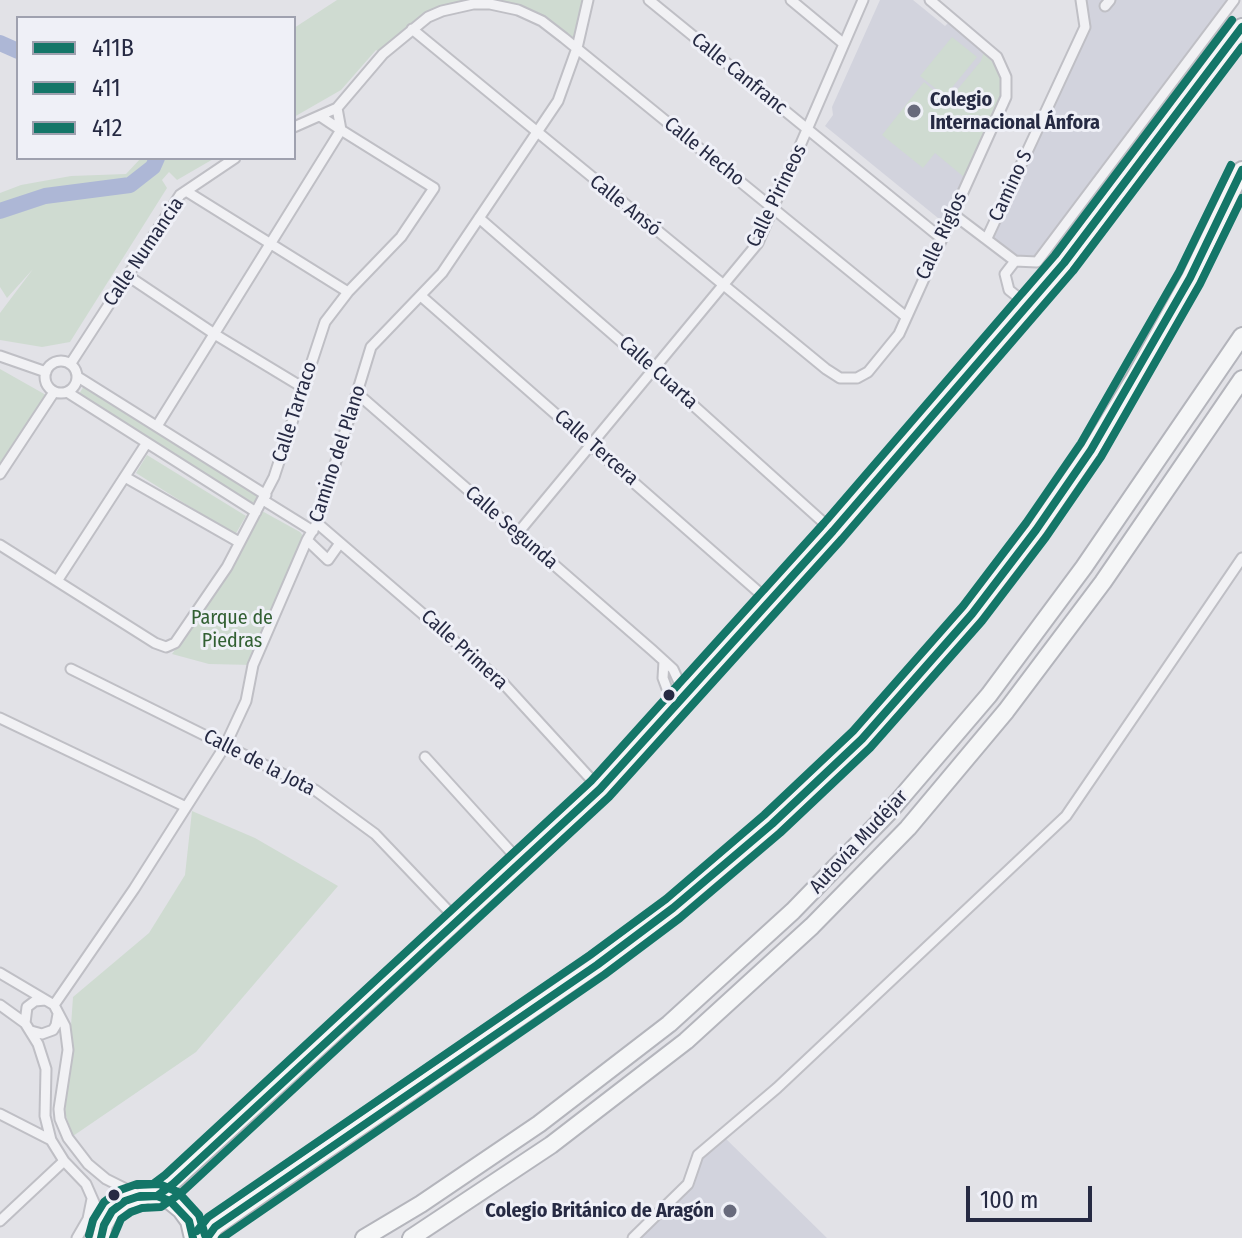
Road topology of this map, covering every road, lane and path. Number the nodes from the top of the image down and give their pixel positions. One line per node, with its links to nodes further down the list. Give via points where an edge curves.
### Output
1 (588, 0): 11 (street, Camino del Plano)
2 (649, 0): 16 (street, Calle Canfranc)
3 (791, 0): 10 (street)
4 (863, 0): 10 (street, Calle Pirineos)
5 (930, 0): 22 (street, Calle Riglos, via 991,51 1007,86)
6 (1081, 0): 25 (street, Camino S, via 1085,27)
7 (1234, 0): 27 (street, via 1037,262)
8 (1242, 27): 32 (highway)
9 (412, 29): 11 (street, via 442,11 490,4 535,17); 12 (street); 17 (street, Calle Ansó)
10 (844, 44): 16 (street, Calle Pirineos)
11 (577, 48): 17 (street, Camino del Plano, via 558,101); 21 (street, Calle Hecho)
12 (337, 108): 13 (street); 15 (street)
13 (320, 116): 14 (street); 15 (street)
14 (296, 126)
15 (341, 130): 26 (street); 30 (street, Calle Tarraco, via 434,188 401,237)
16 (808, 131): 21 (street, Calle Pirineos); 24 (street, Calle Canfranc)
17 (536, 134): 23 (street, Camino del Plano); 29 (street, Calle Ansó)
18 (232, 160): 20 (street, Calle Numancia)
19 (1242, 170): 88 (highway, via 1190,278 1091,450 972,614 862,739 673,908 215,1227)
20 (186, 191): 26 (street); 28 (street, Calle Numancia)
21 (774, 209): 29 (street, Calle Pirineos, via 758,243); 33 (street, Calle Hecho)
22 (953, 214): 24 (street, Calle Riglos); 25 (street)
23 (479, 218): 31 (street, Camino del Plano); 38 (street, Calle Cuarta)
24 (941, 238): 33 (street, Calle Riglos)
25 (987, 238): 27 (street)
26 (273, 244): 30 (street); 34 (street)
27 (1015, 261): 32 (street, via 1005,274 1009,290)
28 (128, 276): 34 (street); 37 (street, Calle Numancia)
29 (723, 286): 38 (street, Calle Pirineos); 41 (street, Calle Ansó)
30 (348, 292): 43 (street, Calle Tarraco, via 325,322)
31 (421, 296): 46 (street, Camino del Plano, via 371,347); 49 (street, Calle Tercera)
32 (1028, 305): 55 (highway)
33 (905, 316): 41 (street, Calle Riglos, via 894,341 868,372)
34 (216, 335): 43 (street); 47 (street)
35 (1242, 336): 89 (highway, Autovía Mudéjar, via 989,695 889,812 793,911 669,1024 549,1117)
36 (0, 356): 39 (street)
37 (71, 363): 39 (street, via 56,361); 40 (street)
38 (654, 370): 49 (street, Calle Pirineos); 55 (street, Calle Cuarta)
39 (46, 372): 44 (street)
40 (78, 377): 45 (street); 47 (street, Calle Primera)
41 (840, 378)
42 (1242, 379): 90 (highway, Autovía Mudéjar, via 1103,582 908,828 812,926 686,1041 551,1145)
43 (302, 387): 52 (street, Calle Tarraco)
44 (54, 392): 45 (street); 50 (street)
45 (67, 392): 48 (street)
46 (359, 395): 54 (street, Camino del Plano); 56 (street, Calle Segunda)
47 (157, 426): 52 (street, Calle Primera)
48 (146, 444): 51 (street); 53 (street)
49 (593, 444): 56 (street, Calle Pirineos); 63 (street, Calle Tercera)
50 (0, 474)
51 (125, 477): 58 (street); 62 (street)
52 (264, 497): 53 (street, Calle Tarraco); 54 (street, Calle Primera)
53 (256, 512): 58 (street, Calle Tarraco)
54 (315, 527): 57 (street, Camino del Plano); 59 (street, Calle Primera)
55 (833, 531): 63 (highway)
56 (517, 534): 64 (street, Calle Segunda)
57 (307, 540): 59 (street, via 328,560); 69 (street, Camino del Plano)
58 (239, 542): 62 (street, Calle Tarraco, via 171,646 155,643)
59 (340, 543): 71 (street, Calle Primera, via 503,683)
60 (0, 545): 62 (street)
61 (1242, 558): 91 (street, via 1066,816 777,1088 698,1155 688,1184)
62 (57, 581)
63 (770, 602): 66 (highway)
64 (664, 661): 66 (street, Calle Segunda); 67 (street, via 663,678)
65 (71, 669): 69 (street, Calle de la Jota)
66 (692, 688): 67 (highway)
67 (677, 705): 71 (highway)
68 (0, 718): 72 (street)
69 (225, 746): 72 (street, Camino del Plano); 74 (street, Calle de la Jota, via 315,790 363,825)
70 (425, 757): 73 (street)
71 (600, 789): 73 (highway)
72 (184, 806): 77 (street, Camino del Plano)
73 (521, 863): 74 (highway)
74 (458, 921): 83 (highway)
75 (0, 973): 77 (street)
76 (0, 1005): 78 (street)
77 (52, 1006): 78 (street, via 35,1001 27,1007); 78 (street, via 56,1025 48,1033); 83 (street, via 68,1038 59,1109 63,1129 106,1179)
78 (28, 1026): 80 (street, via 46,1069 45,1116)
79 (0, 1114): 80 (street)
80 (51, 1140): 81 (street)
81 (64, 1161): 82 (street); 84 (street)
82 (92, 1196): 85 (street); 86 (street)
83 (148, 1196): 85 (highway, via 125,1201); 87 (highway, via 181,1210)
84 (0, 1221)
85 (104, 1225): 86 (street)
86 (77, 1238)
87 (193, 1238)
88 (207, 1238)
89 (364, 1238)
90 (411, 1238)
91 (633, 1238)

